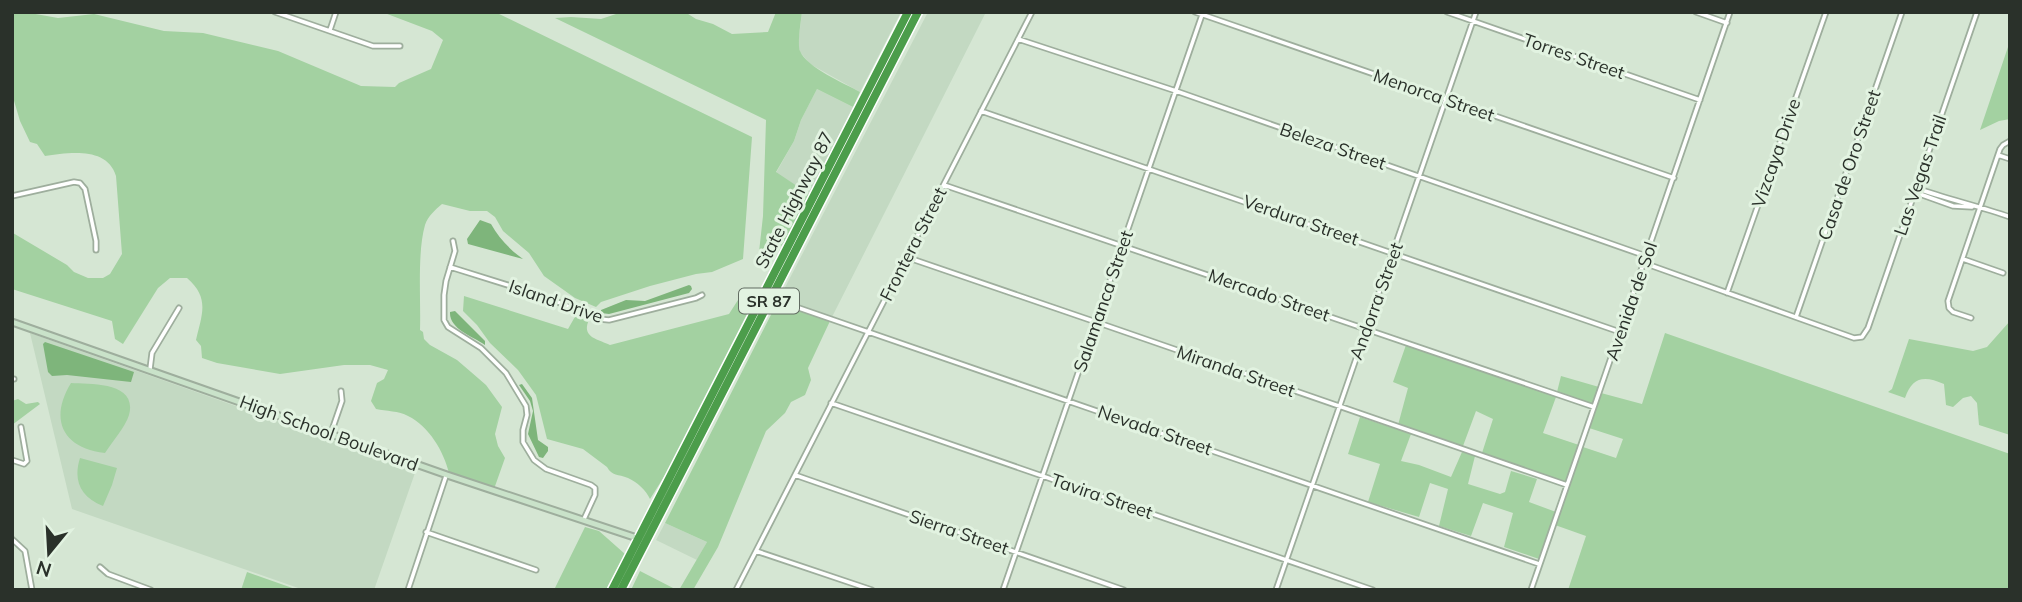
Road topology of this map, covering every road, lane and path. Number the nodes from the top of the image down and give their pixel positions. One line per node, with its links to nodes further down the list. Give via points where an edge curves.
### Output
1 (275, 12): 17 (street)
2 (336, 12): 17 (street)
3 (908, 12): 20 (highway, State Highway 87 / SR 87)
4 (916, 12): 20 (highway, SR 87)
5 (1032, 12): 18 (street, Frontera Street)
6 (1195, 12): 14 (street, Menorca Street)
7 (1447, 12): 15 (street, Torres Street)
8 (1476, 12): 15 (street, Andorra Street)
9 (1696, 12): 16 (street)
10 (1730, 12): 16 (street, Avenida de Sol)
11 (1826, 12): 47 (street, Vizcaya Drive)
12 (1902, 12): 51 (street, Casa de Oro Street)
13 (1977, 12): 32 (street, Las Vegas Trail)
14 (1202, 14): 21 (street, Salamanca Street); 22 (street, Menorca Street)
15 (1473, 21): 22 (street, Andorra Street); 23 (street, Torres Street)
16 (1727, 23): 23 (street, Avenida de Sol)
17 (330, 31): 19 (street, via 378,47)
18 (1018, 39): 21 (street, Beleza Street); 24 (street, Frontera Street)
19 (400, 46)
20 (886, 64): 36 (highway, State Highway 87 / SR 87); 49 (highway, SR 87)
21 (1176, 91): 28 (street, Salamanca Street); 29 (street, Beleza Street)
22 (1446, 99): 29 (street, Andorra Street); 30 (street, Menorca Street)
23 (1700, 100): 30 (street, Avenida de Sol)
24 (981, 111): 28 (street, Verdura Street); 31 (street, Frontera Street)
25 (2010, 141): 26 (street)
26 (1998, 155): 27 (street); 34 (street)
27 (2010, 159)
28 (1149, 168): 38 (street, Salamanca Street); 40 (street, Verdura Street)
29 (1419, 177): 40 (street, Andorra Street); 41 (street, Beleza Street)
30 (1674, 178): 41 (street, Avenida de Sol)
31 (944, 185): 38 (street, Mercado Street); 42 (street, Frontera Street)
32 (1915, 190): 34 (street, via 1957,206); 51 (street, Las Vegas Trail, via 1862,337)
33 (12, 196): 39 (street, via 80,183)
34 (1981, 207): 35 (street); 43 (street)
35 (2010, 217)
36 (802, 219): 49 (street); 59 (highway, State Highway 87 / SR 87)
37 (453, 241): 45 (street)
38 (1122, 245): 54 (street, Salamanca Street); 55 (street, Mercado Street)
39 (96, 250)
40 (1393, 252): 55 (street, Andorra Street); 57 (street, Verdura Street)
41 (1646, 256): 44 (street, Avenida de Sol)
42 (906, 257): 54 (street, Miranda Street); 56 (street, Frontera Street)
43 (1963, 259): 46 (street); 52 (street, via 1948,306)
44 (1644, 263): 47 (street); 57 (street, Avenida de Sol)
45 (450, 267): 48 (street, Island Drive, via 599,319); 73 (street, via 444,320 506,373 526,406 523,442 534,460 595,488)
46 (2003, 273)
47 (1727, 293): 51 (street)
48 (702, 295)
49 (771, 298): 56 (street, Nevada Street); 59 (street, via 763,302 729,370); 76 (highway, SR 87)
50 (179, 308): 58 (street, via 152,353)
51 (1796, 317)
52 (1971, 318)
53 (12, 321): 58 (street, High School Boulevard)
54 (1096, 321): 61 (street, Salamanca Street); 63 (street, Miranda Street)
55 (1366, 329): 63 (street, Andorra Street); 64 (street, Mercado Street)
56 (868, 331): 61 (street, Nevada Street); 62 (street, Frontera Street)
57 (1620, 332): 64 (street, Avenida de Sol)
58 (150, 369): 66 (street, High School Boulevard)
59 (717, 384): 76 (highway, State Highway 87 / SR 87)
60 (341, 391): 66 (street)
61 (1069, 400): 70 (street, Salamanca Street); 71 (street, Nevada Street)
62 (831, 403): 69 (street, Frontera Street); 70 (street, Tavira Street)
63 (1339, 407): 71 (street, Andorra Street); 72 (street, Miranda Street)
64 (1594, 407): 72 (street, Avenida de Sol)
65 (21, 427): 67 (street, via 27,461)
66 (331, 433): 68 (street, High School Boulevard)
67 (12, 460)
68 (447, 475): 73 (street, High School Boulevard); 74 (street)
69 (795, 475): 77 (street, Frontera Street); 78 (street, Sierra Street)
70 (1042, 475): 78 (street, Salamanca Street); 79 (street, Tavira Street)
71 (1312, 485): 79 (street, Andorra Street); 80 (street, Nevada Street)
72 (1567, 485): 80 (street, Avenida de Sol)
73 (583, 521): 76 (street, High School Boulevard)
74 (426, 533): 82 (street); 85 (street)
75 (12, 539): 83 (street, via 25,551)
76 (642, 540): 86 (highway, State Highway 87 / SR 87); 87 (highway, SR 87)
77 (756, 551): 88 (street, Frontera Street); 89 (street)
78 (1017, 552): 90 (street, Salamanca Street); 91 (street, Sierra Street)
79 (1287, 561): 92 (street, Andorra Street); 93 (street, Tavira Street)
80 (1539, 564): 94 (street, Avenida de Sol)
81 (100, 567): 84 (street)
82 (536, 570)
83 (32, 590)
84 (151, 590)
85 (408, 590)
86 (612, 590)
87 (621, 590)
88 (736, 590)
89 (872, 590)
90 (1003, 590)
91 (1124, 590)
92 (1276, 590)
93 (1373, 590)
94 (1531, 590)

